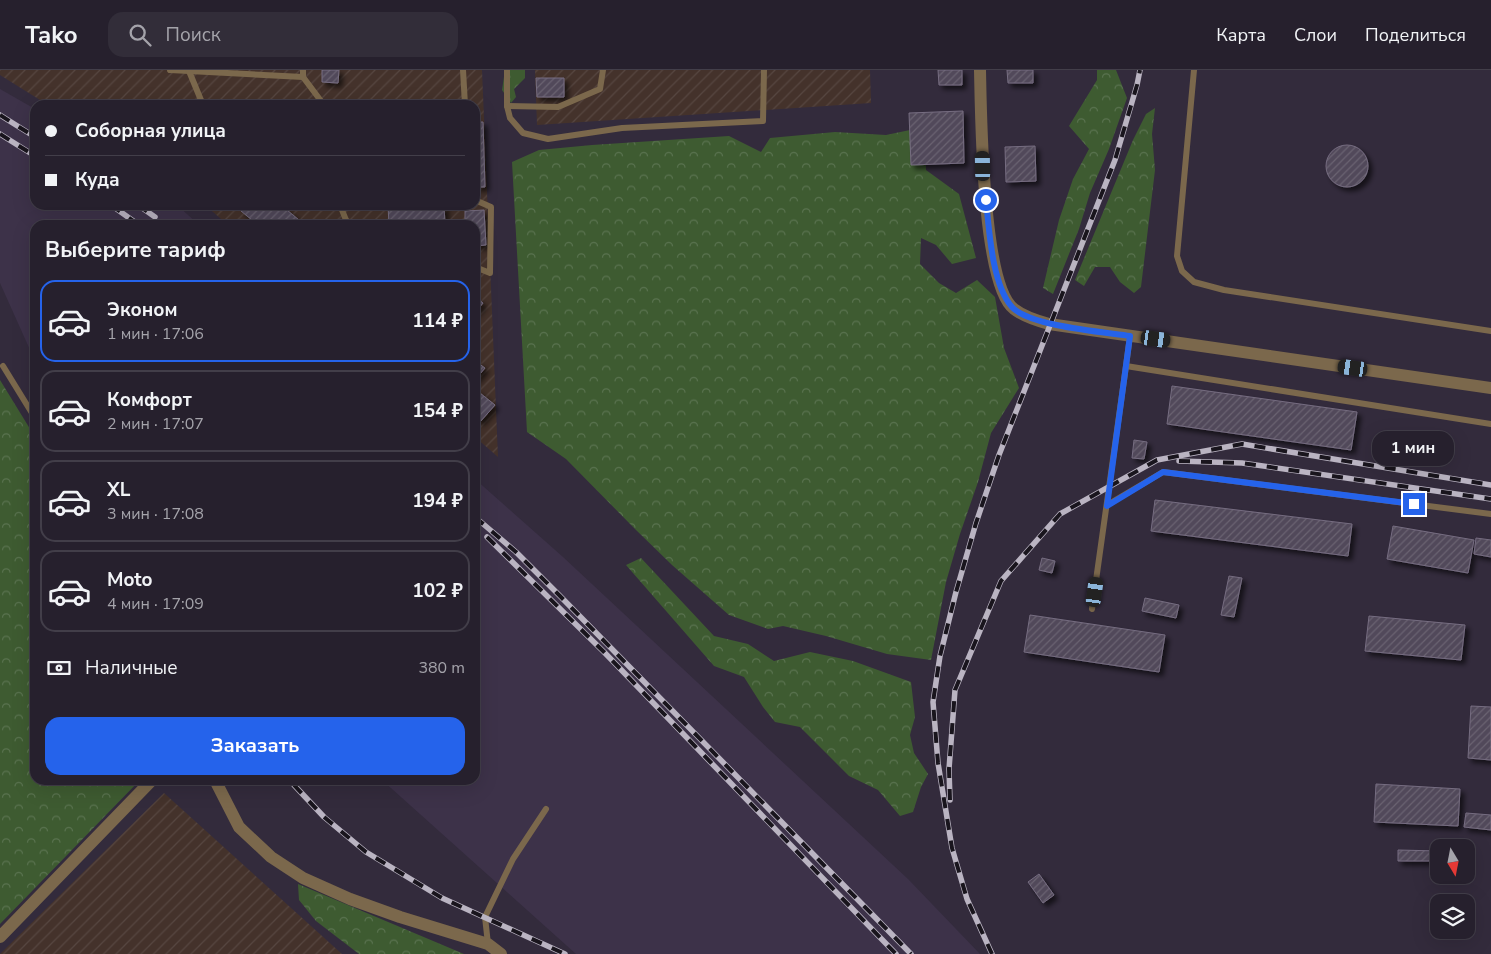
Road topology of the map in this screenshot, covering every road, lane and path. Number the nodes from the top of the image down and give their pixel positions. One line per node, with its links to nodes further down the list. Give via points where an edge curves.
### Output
1 (170, 70): 8 (lane)
2 (463, 70): 12 (lane)
3 (506, 70): 13 (lane)
4 (603, 70): 13 (lane, via 600,89 558,106)
5 (764, 70): 13 (lane, via 764,121 622,128 548,139 523,133 510,118)
6 (980, 70): 17 (street, via 983,166 991,252 1004,296 1014,309 1050,324)
7 (1194, 70): 16 (lane, via 1177,256 1182,271 1194,282 1224,290)
8 (188, 71): 9 (lane); 10 (lane)
9 (303, 73): 11 (lane)
10 (201, 100)
11 (321, 100)
12 (465, 100)
13 (507, 106)
14 (480, 202): 15 (lane, via 491,207 490,273)
15 (480, 269)
16 (1491, 331)
17 (1130, 336): 19 (lane); 20 (street)
18 (3, 366): 21 (lane)
19 (1126, 366): 22 (lane); 23 (lane)
20 (1491, 388)
21 (30, 410)
22 (1491, 424)
23 (1107, 506): 24 (lane, via 1163,472); 25 (lane)
24 (1491, 514)
25 (1092, 609)
26 (147, 785): 29 (street)
27 (218, 785): 30 (street, via 239,827 271,857 303,878 392,914)
28 (546, 809): 30 (lane, via 513,859 485,917)
29 (0, 937)
30 (488, 944): 31 (street)
31 (501, 954)

